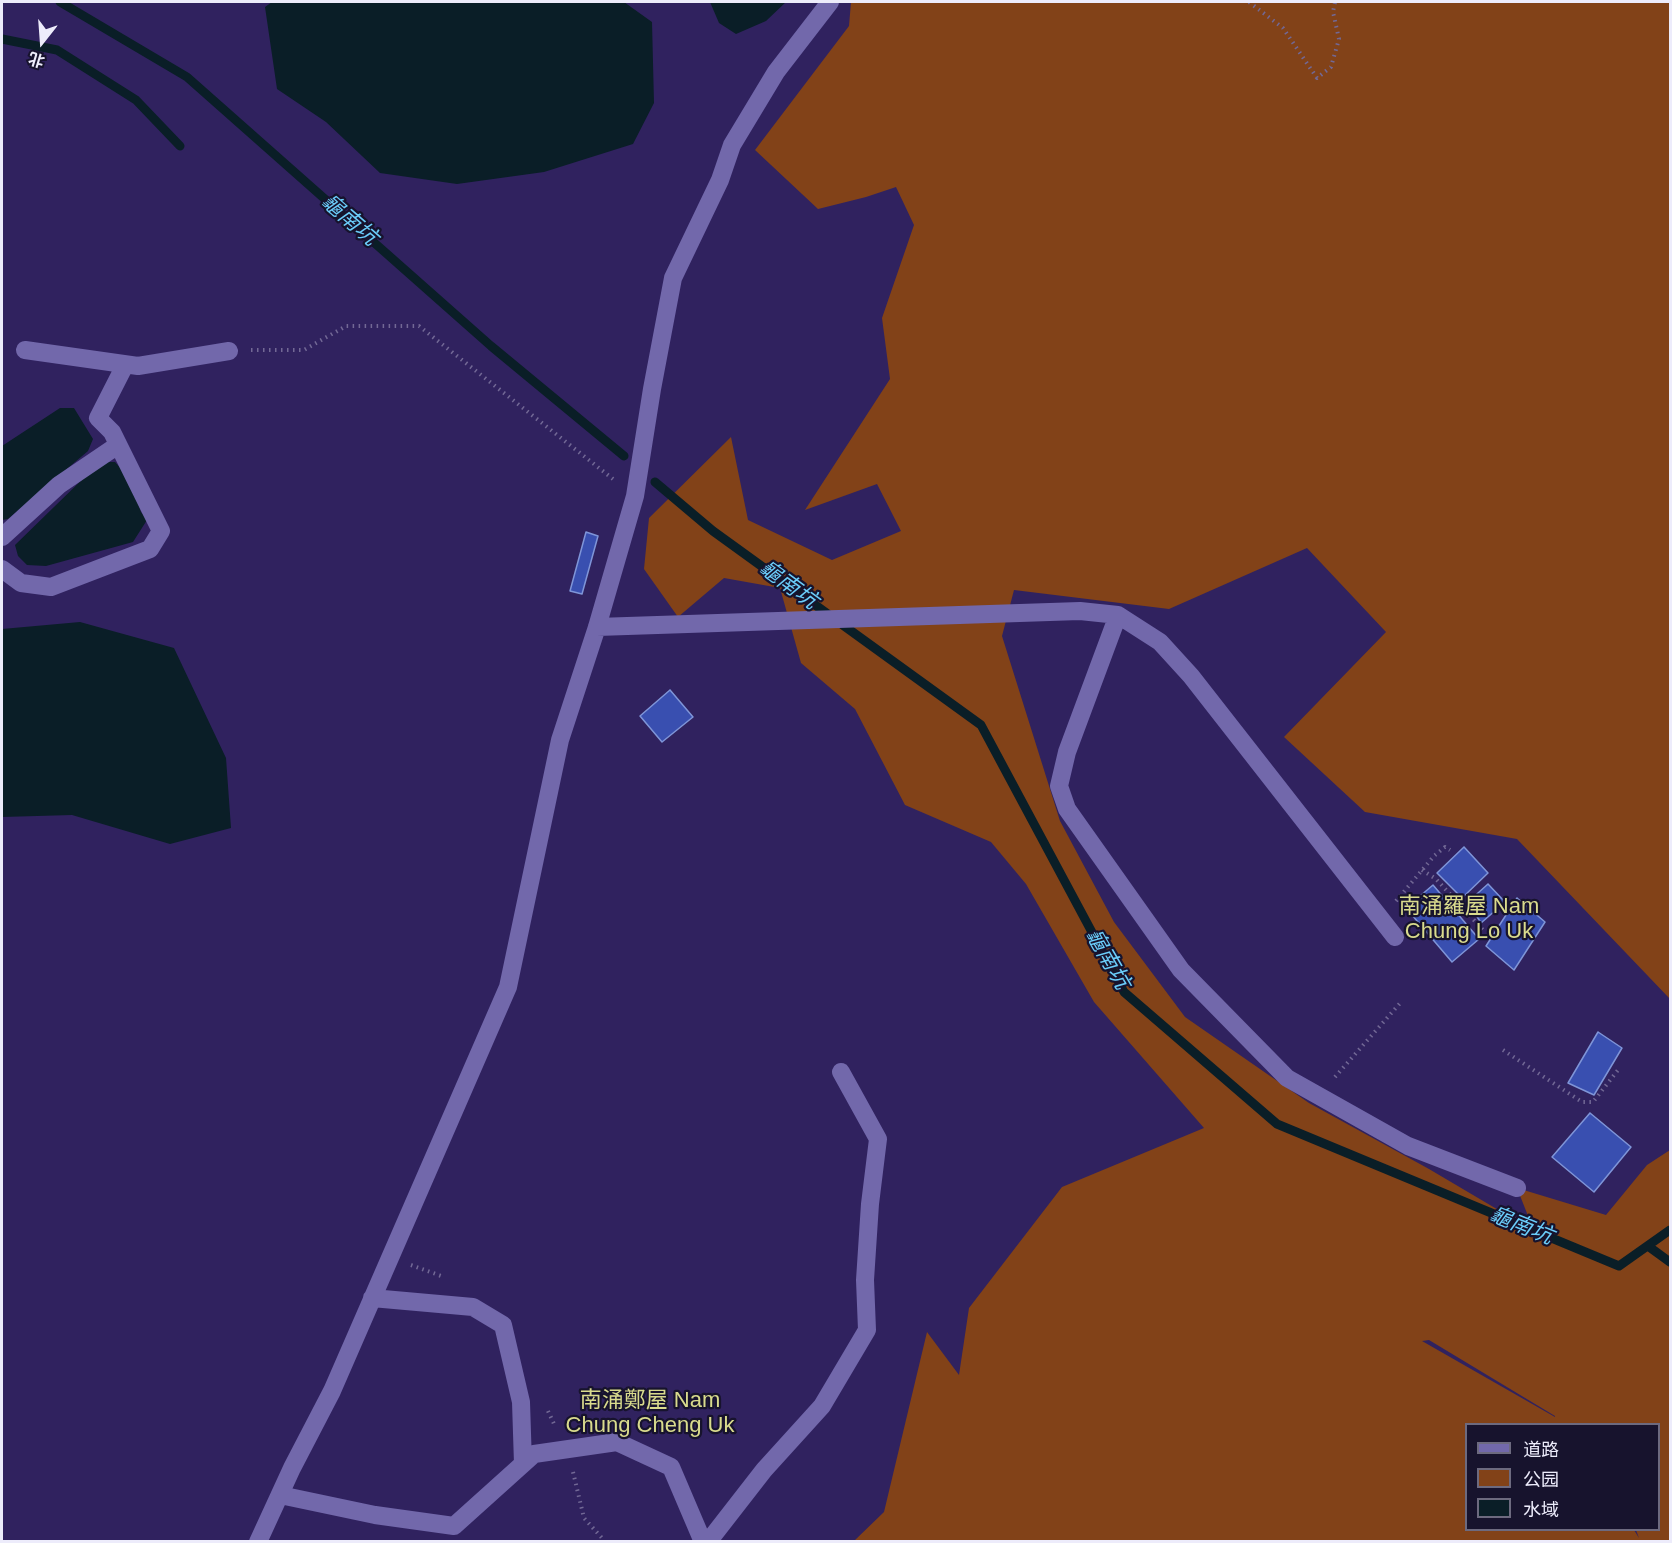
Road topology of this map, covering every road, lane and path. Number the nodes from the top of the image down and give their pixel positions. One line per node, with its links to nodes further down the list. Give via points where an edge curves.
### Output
1 (830, 2): 8 (street, via 776,72 732,145 674,278)
2 (1249, 2): 3 (path, via 1283,28 1317,78 1331,67 1340,39 1333,12)
3 (1335, 2)
4 (25, 350): 6 (street)
5 (229, 351): 6 (street); 8 (path, via 304,350 346,326 419,326)
6 (125, 365): 7 (street, via 98,418)
7 (118, 445): 9 (street, via 59,485); 10 (street, via 160,531 150,549 51,586 21,583)
8 (635, 496): 12 (street)
9 (2, 537)
10 (2, 569)
11 (1118, 615): 12 (street, via 1080,611); 15 (street, via 1160,642 1191,676); 22 (street, via 1067,752 1059,786 1067,809 1181,970 1287,1078)
12 (597, 627): 24 (street, via 560,740 508,987)
13 (1450, 850): 14 (path, via 1445,847)
14 (1422, 870): 15 (path); 16 (path, via 1436,879)
15 (1382, 921): 17 (street)
16 (1484, 931)
17 (1395, 937)
18 (1402, 1001): 22 (path)
19 (1503, 1050): 20 (path, via 1582,1102 1593,1102)
20 (1618, 1070)
21 (841, 1072): 28 (street, via 878,1139 865,1280 867,1330 822,1406)
22 (1318, 1096): 23 (street, via 1408,1146)
23 (1517, 1188)
24 (372, 1298): 25 (street, via 473,1307 503,1325 521,1402); 26 (street, via 332,1392)
25 (523, 1464): 26 (street, via 454,1526 375,1515); 28 (street, via 534,1454 617,1442 671,1467)
26 (280, 1495): 27 (street)
27 (258, 1542)
28 (705, 1542)

